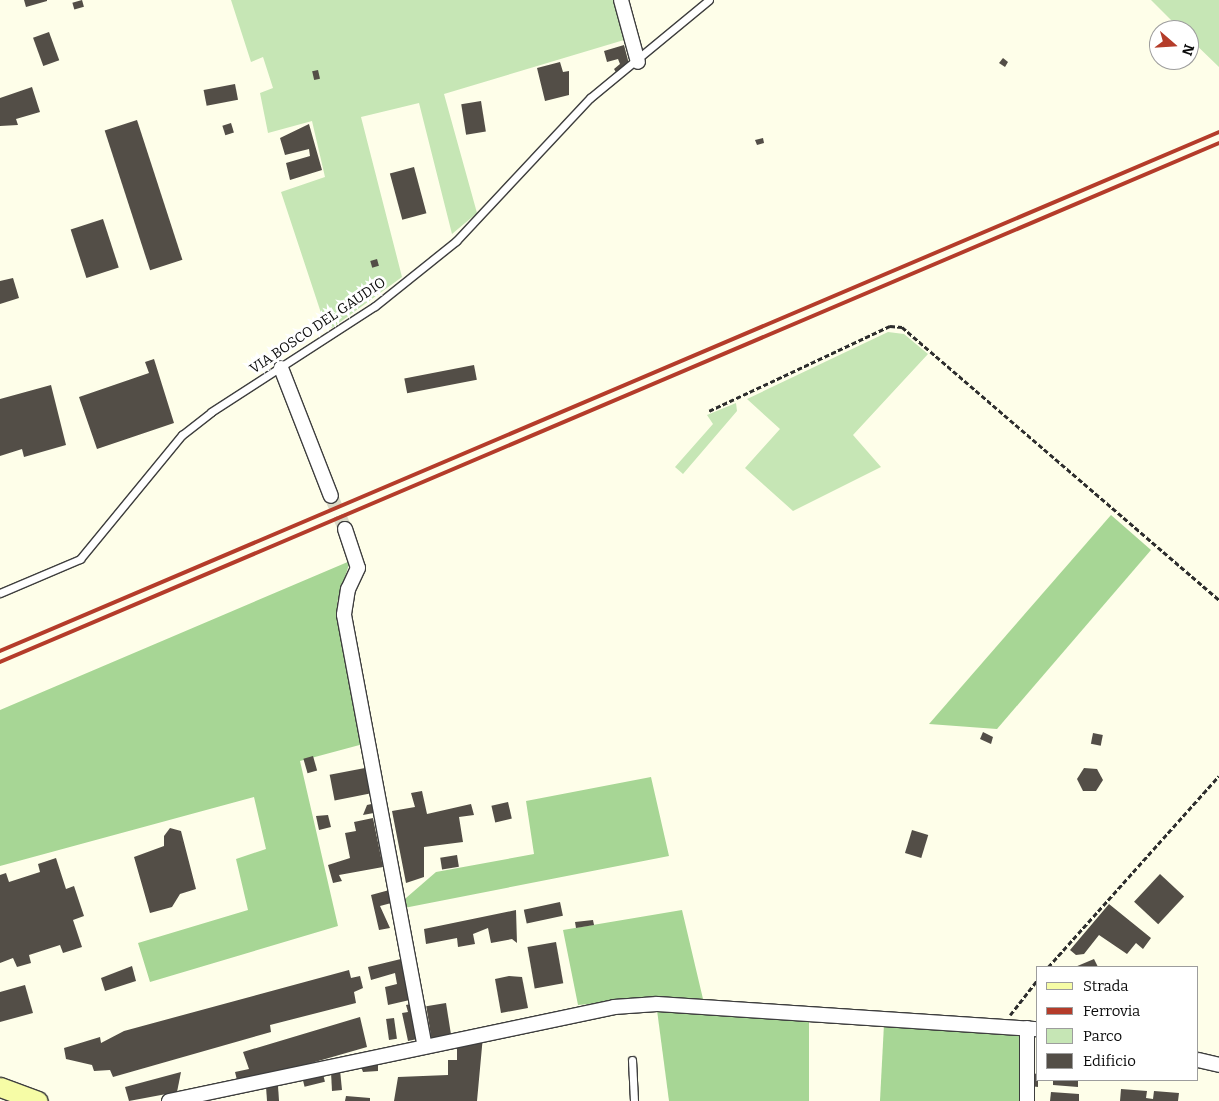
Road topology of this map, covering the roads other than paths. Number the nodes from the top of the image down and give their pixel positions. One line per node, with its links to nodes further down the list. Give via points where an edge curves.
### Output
1 (621, 0): 3 (street)
2 (708, 0): 3 (lane, VIA BOSCO DEL GAUDIO)
3 (638, 62): 4 (lane, VIA BOSCO DEL GAUDIO, via 590,98 456,241 375,306)
4 (281, 368): 5 (street); 7 (lane, VIA BOSCO DEL GAUDIO, via 211,412 182,436 80,559)
5 (331, 496)
6 (345, 529): 9 (street, via 358,568 348,589 344,615)
7 (0, 593)
8 (1032, 1029): 9 (street, via 1004,1024 657,1004 614,1007); 17 (street)
9 (425, 1046): 15 (street)
10 (632, 1060): 16 (lane)
11 (1199, 1060): 12 (street)
12 (1219, 1064)
13 (0, 1087): 14 (main road)
14 (38, 1101)
15 (169, 1101)
16 (634, 1101)
17 (1027, 1101)

